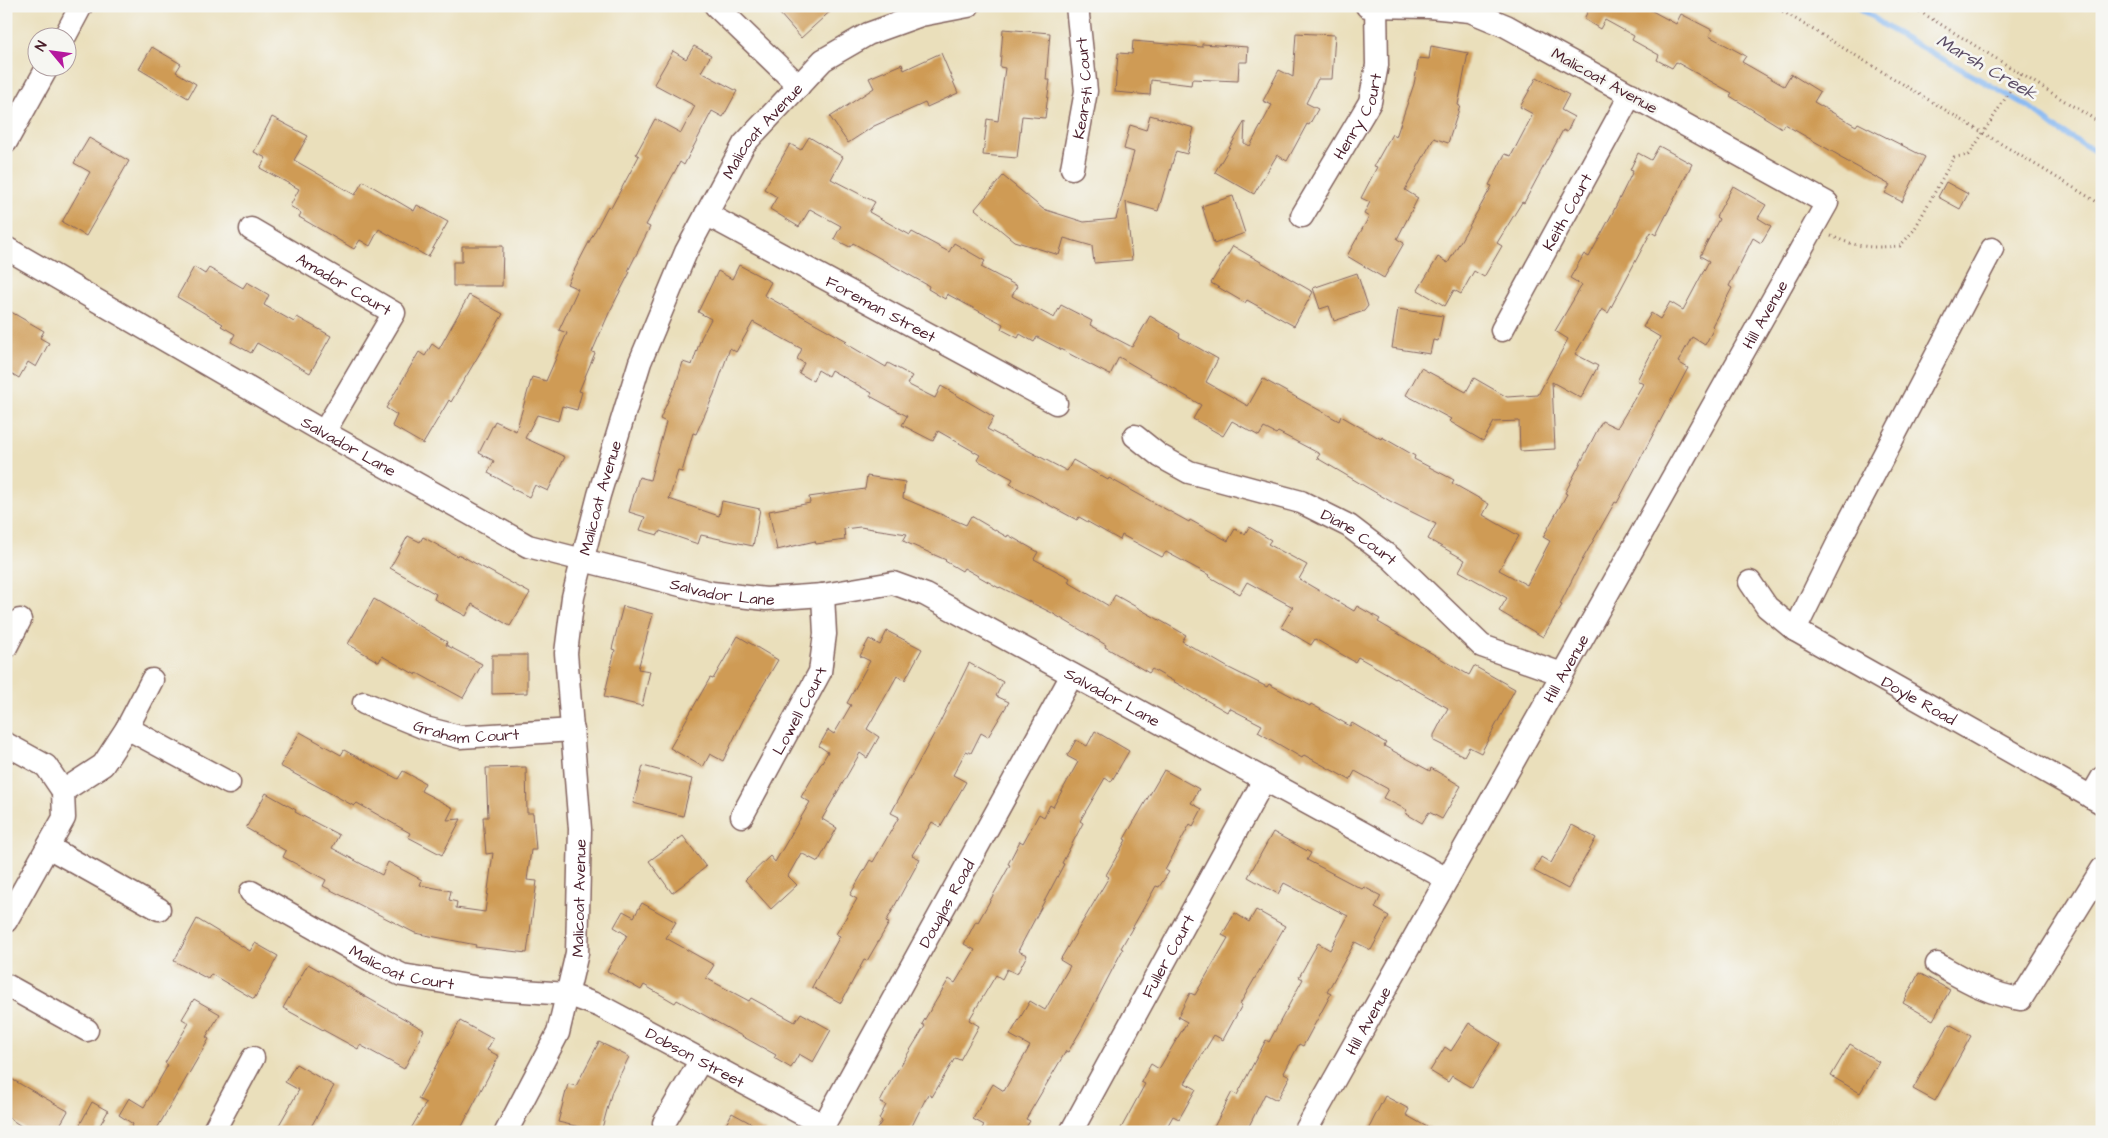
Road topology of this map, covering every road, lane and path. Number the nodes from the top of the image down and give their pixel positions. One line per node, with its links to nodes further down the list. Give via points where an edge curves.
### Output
1 (81, 6): 9 (street)
2 (716, 6): 12 (street)
3 (968, 6): 12 (street, Malicoat Avenue, via 921,15 868,34 823,60)
4 (1077, 6): 17 (street, Kearsti Court, via 1086,91)
5 (1367, 6): 6 (street, Malicoat Avenue)
6 (1376, 6): 13 (street, Malicoat Avenue, via 1470,11 1506,26); 21 (street, Henry Court, via 1378,65 1370,102)
7 (1774, 6): 15 (path)
8 (1911, 6): 10 (path)
9 (69, 28)
10 (2021, 74): 14 (path); 15 (path)
11 (41, 78): 16 (street)
12 (799, 86): 20 (street, Malicoat Avenue, via 744,144)
13 (1631, 94): 18 (street, Malicoat Avenue); 26 (street, Keith Court)
14 (2102, 124)
15 (1983, 133): 19 (path); 22 (path, via 1969,155 1954,157 1914,230 1900,246 1854,246)
16 (6, 142)
17 (1072, 168)
18 (1827, 203): 22 (street, Hill Avenue)
19 (2102, 205)
20 (706, 214): 27 (street, Foreman Street); 30 (street, Malicoat Avenue, via 686,252 640,362 599,494)
21 (1302, 216)
22 (1812, 228): 36 (street, Hill Avenue)
23 (251, 229): 28 (street, Amador Court, via 394,314)
24 (6, 248): 28 (street, Salvador Lane)
25 (1992, 250): 34 (street)
26 (1502, 330)
27 (1056, 403)
28 (324, 432): 30 (street, Salvador Lane, via 528,546)
29 (1135, 436): 36 (street, Diane Court, via 1160,456 1189,472 1302,502 1350,526 1391,558 1482,646)
30 (583, 560): 32 (street, Salvador Lane, via 712,593 766,599); 41 (street, Malicoat Avenue, via 566,653)
31 (1750, 582): 34 (street, Doyle Road, via 1767,608)
32 (823, 595): 37 (street, Salvador Lane, via 893,583 926,595); 48 (street, Lowell Court, via 826,634 820,672)
33 (20, 620): 35 (street)
34 (1795, 630): 47 (street, Doyle Road)
35 (6, 647)
36 (1562, 674): 51 (street, Hill Avenue)
37 (1072, 675): 44 (street, Salvador Lane); 62 (street, Douglas Road)
38 (152, 680): 40 (street)
39 (364, 703): 41 (street, Graham Court, via 425,728 460,737)
40 (127, 728): 45 (street); 46 (street, via 103,765)
41 (573, 730): 57 (street, Malicoat Avenue, via 580,829 577,953)
42 (6, 744): 46 (street, via 46,766)
43 (2102, 778): 47 (street)
44 (1264, 780): 51 (street, Salvador Lane); 65 (street, Fuller Court)
45 (229, 783)
46 (63, 791): 49 (street, via 64,818)
47 (2096, 800)
48 (742, 816)
49 (48, 847): 53 (street); 54 (street)
50 (2102, 869): 55 (street, via 2020,999 1983,988)
51 (1447, 880): 66 (street, Hill Avenue)
52 (251, 892): 57 (street, Malicoat Court, via 402,975 480,988)
53 (159, 909)
54 (6, 921)
55 (1937, 964)
56 (6, 985): 58 (street)
57 (567, 994): 60 (street, Dobson Street, via 600,1006); 64 (street, Malicoat Avenue, via 558,1033)
58 (87, 1030)
59 (253, 1058): 63 (street)
60 (701, 1060): 61 (street); 62 (street, Dobson Street)
61 (664, 1123)
62 (822, 1128)
63 (213, 1132)
64 (506, 1132)
65 (1071, 1132)
66 (1305, 1132)

